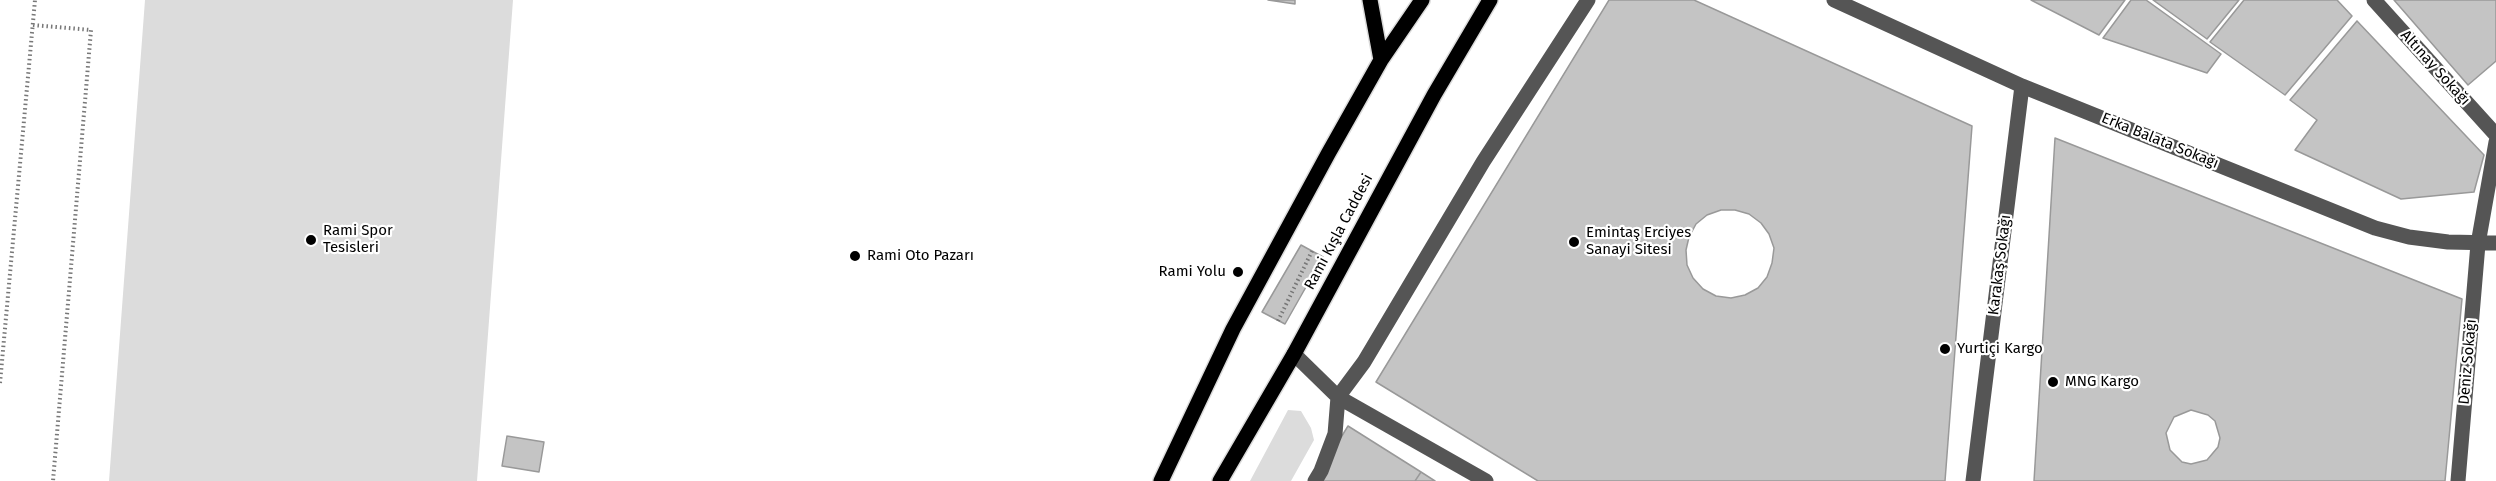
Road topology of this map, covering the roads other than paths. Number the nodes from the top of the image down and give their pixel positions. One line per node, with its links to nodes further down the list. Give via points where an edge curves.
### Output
1 (1370, 0): 7 (main road)
2 (1422, 0): 7 (main road)
3 (1490, 0): 13 (main road, Rami Kışla Caddesi, via 1428,105)
4 (1588, 0): 14 (street, via 1483,162 1364,362)
5 (1834, 0): 8 (street, Erka Balata Sokağı)
6 (2374, 0): 9 (street, Altınay Sokağı)
7 (1381, 60): 15 (main road, via 1233,329)
8 (2022, 86): 12 (street, Erka Balata Sokağı, via 2375,228 2409,237); 19 (street, Karakaş Sokağı)
9 (2496, 135)
10 (2496, 142): 12 (street, Deniz Sokağı)
11 (2496, 243): 12 (street, Erka Balata Sokağı)
12 (2478, 244): 20 (street, Deniz Sokağı)
13 (1294, 354): 14 (street); 16 (main road, Rami Kışla Caddesi)
14 (1338, 397): 17 (street, via 1335,434); 18 (street)
15 (1161, 481)
16 (1220, 481)
17 (1315, 481)
18 (1486, 481)
19 (1973, 481)
20 (2458, 481)

